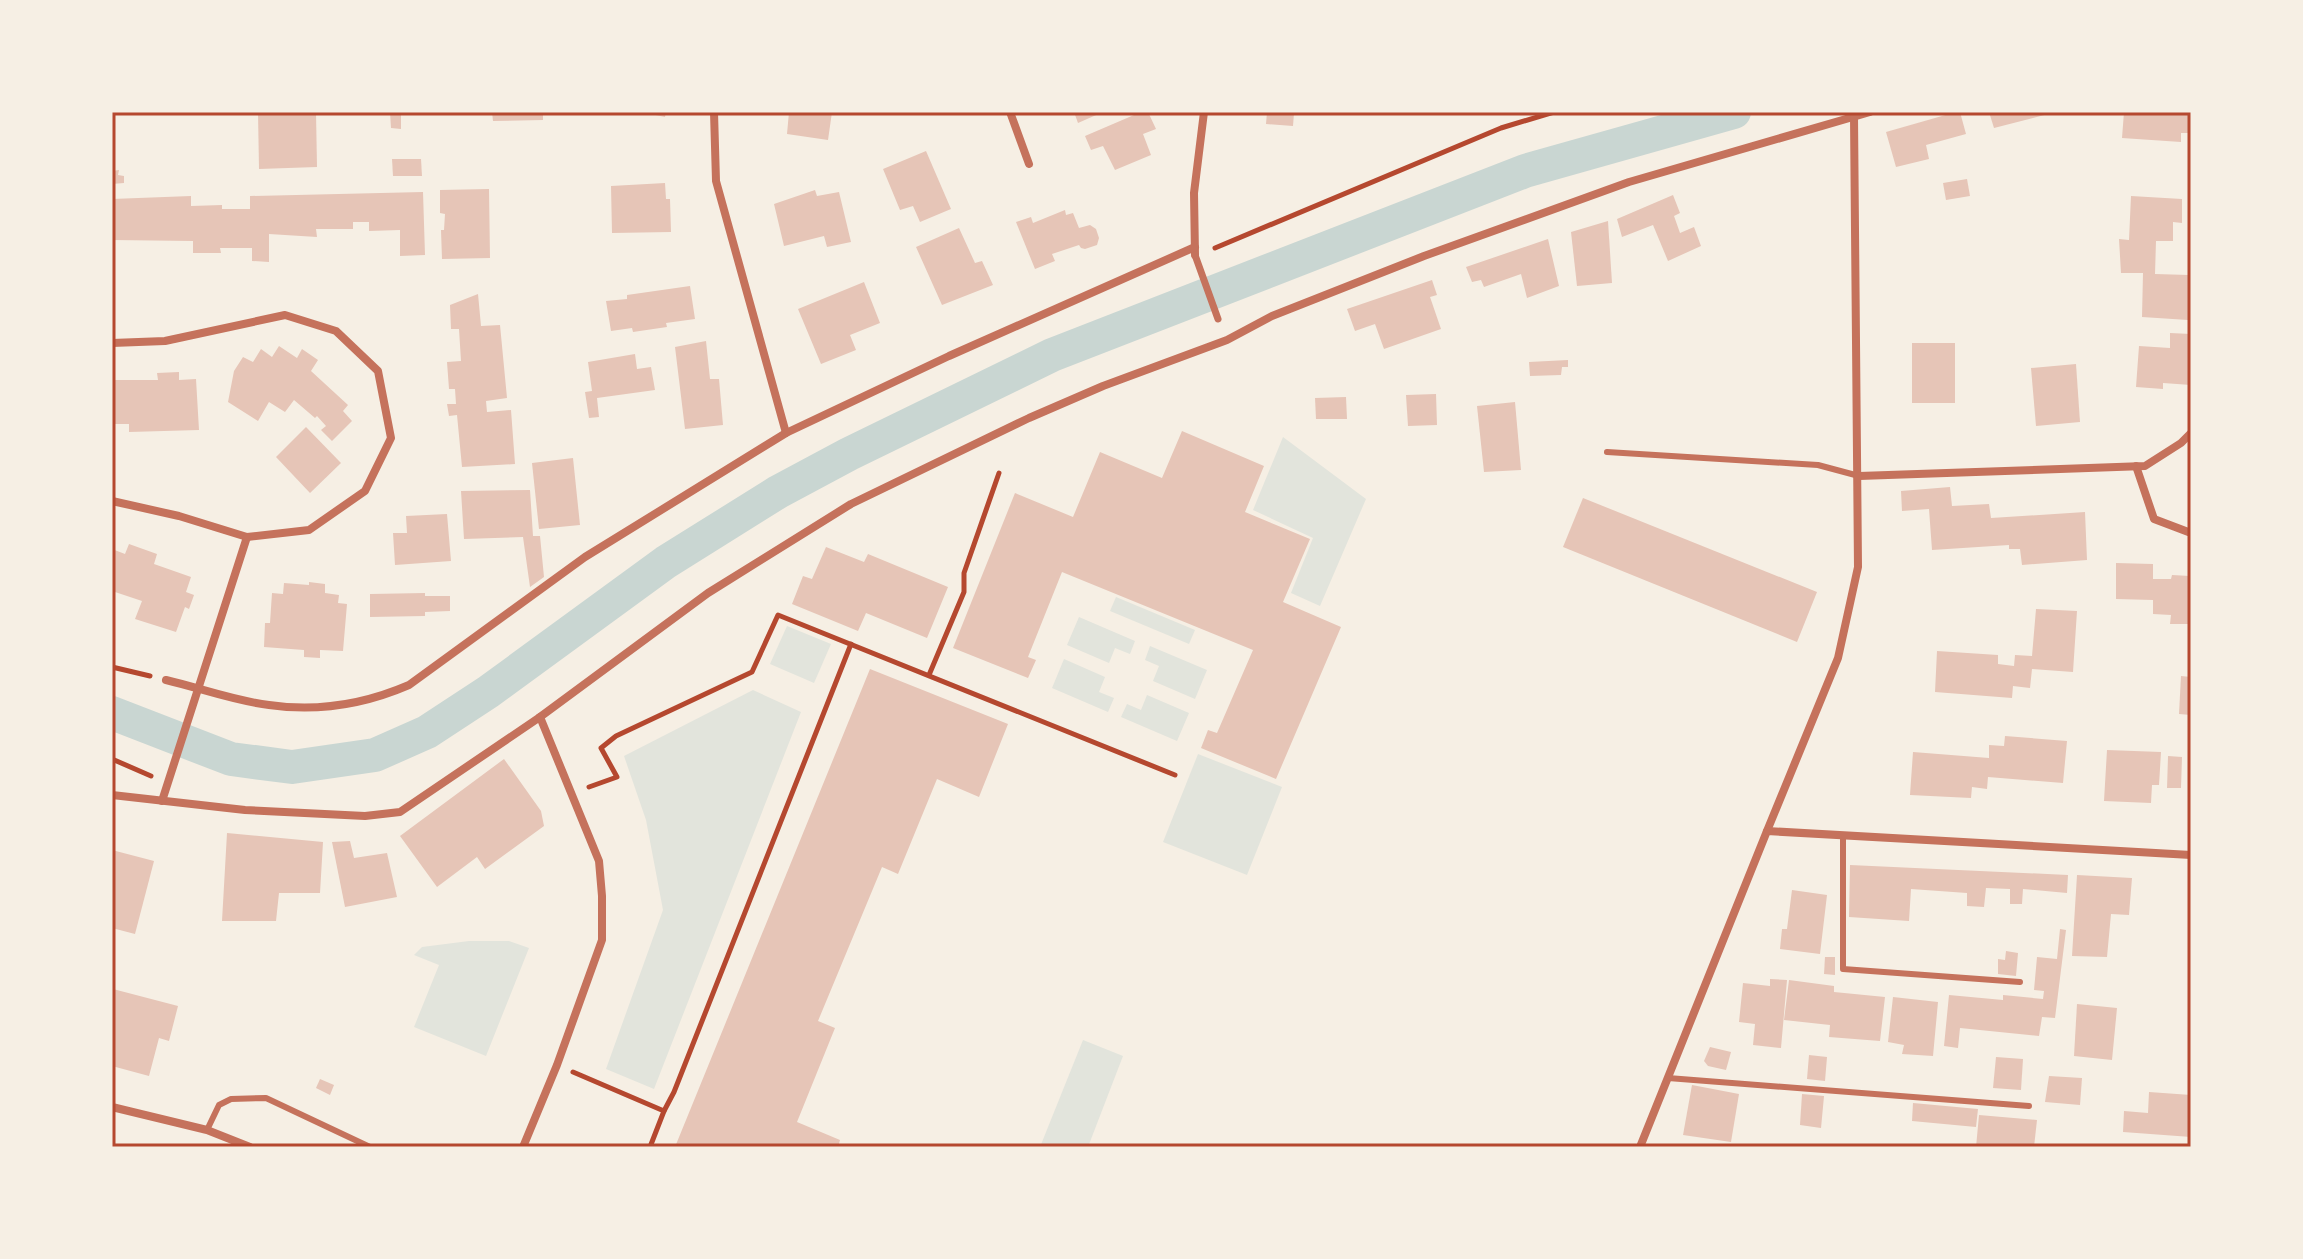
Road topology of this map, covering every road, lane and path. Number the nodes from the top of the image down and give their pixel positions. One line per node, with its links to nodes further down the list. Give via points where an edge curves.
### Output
1 (714, 112): 11 (street, via 716,181)
2 (1010, 112): 7 (street)
3 (1204, 112): 8 (street, via 1194,193)
4 (1554, 112): 8 (path, via 1501,128 1211,251)
5 (1870, 112): 6 (street)
6 (1854, 116): 16 (street); 25 (street, via 1629,182 1439,251 1029,418 838,512 708,593)
7 (1029, 164)
8 (1195, 251): 9 (street); 11 (street, via 949,356)
9 (1218, 319)
10 (112, 343): 19 (street, via 165,341 285,315 336,331 378,371 391,438 365,491 309,530)
11 (786, 433): 24 (street, via 585,557 409,685 377,698 306,708 268,705)
12 (2191, 433): 14 (street, via 2145,466)
13 (1607, 452): 16 (lane, via 1818,465)
14 (2136, 466): 16 (street); 18 (street, via 2154,519)
15 (999, 473): 22 (path, via 964,573 964,592)
16 (1859, 476): 32 (street, via 1858,567 1838,658)
17 (112, 501): 19 (street)
18 (2191, 533)
19 (247, 537): 24 (street)
20 (851, 644): 22 (path); 30 (path, via 778,615 752,672 616,736 601,748 617,777); 40 (path)
21 (112, 667): 23 (path)
22 (929, 675): 27 (path)
23 (166, 680): 24 (street)
24 (199, 688): 28 (street)
25 (540, 717): 30 (street); 31 (street, via 400,812 365,816)
26 (112, 759): 28 (path)
27 (1175, 775)
28 (169, 779): 31 (street)
29 (112, 795): 31 (street)
30 (570, 795): 36 (street, via 599,861 602,940)
31 (162, 801)
32 (1767, 831): 33 (street); 37 (street)
33 (1843, 835): 34 (street); 35 (lane, via 1843,969)
34 (2191, 855)
35 (2020, 982)
36 (557, 1065): 40 (path); 44 (street)
37 (1668, 1078): 38 (lane); 46 (street)
38 (2029, 1106)
39 (112, 1107): 41 (street)
40 (664, 1111): 45 (path)
41 (207, 1130): 42 (street); 43 (lane, via 219,1105 231,1099 266,1098)
42 (250, 1147)
43 (370, 1147)
44 (523, 1147)
45 (650, 1147)
46 (1640, 1147)

